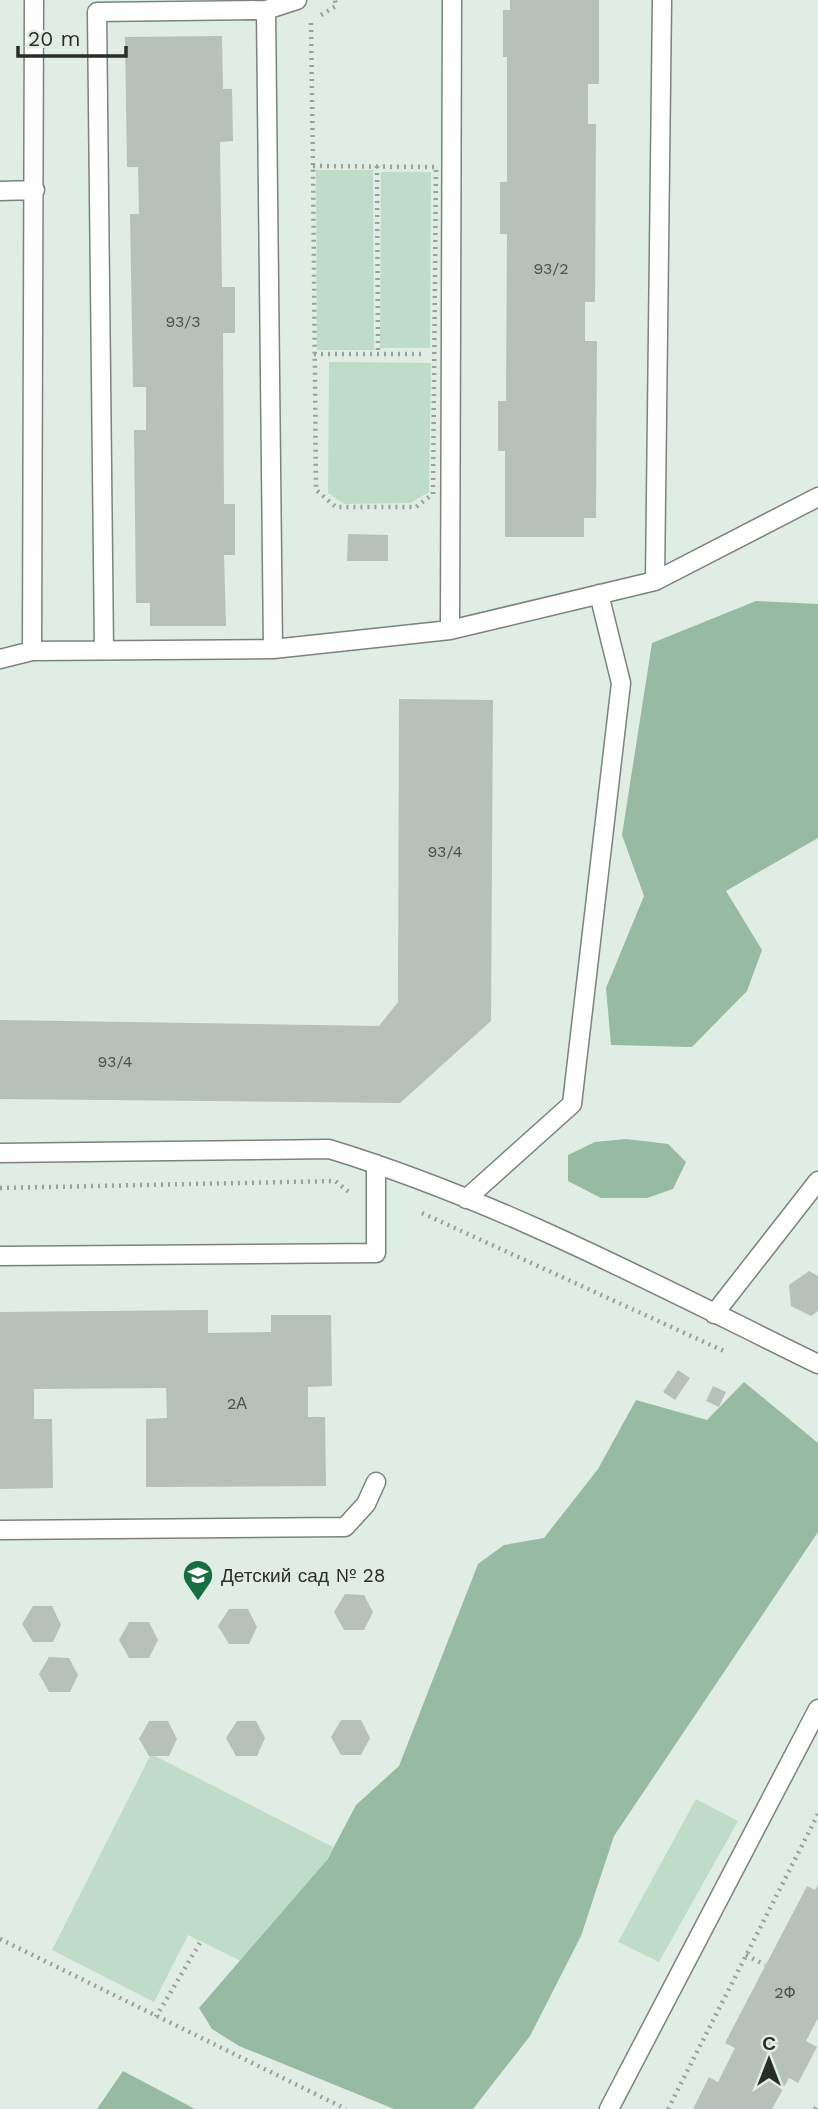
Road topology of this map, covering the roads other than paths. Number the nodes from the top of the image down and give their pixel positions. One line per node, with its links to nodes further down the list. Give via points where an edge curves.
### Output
1 (34, 0): 6 (lane)
2 (297, 0): 5 (lane)
3 (452, 0): 11 (lane)
4 (662, 0): 9 (lane)
5 (267, 17): 12 (lane); 13 (lane, via 97,12)
6 (35, 190): 7 (lane); 14 (lane)
7 (0, 191)
8 (818, 497): 9 (lane)
9 (655, 581): 10 (lane)
10 (598, 594): 11 (lane); 19 (lane, via 621,683 572,1104)
11 (450, 631): 12 (lane)
12 (273, 649): 13 (lane)
13 (104, 650): 14 (lane)
14 (32, 651): 15 (lane)
15 (0, 659)
16 (0, 1153): 17 (lane, via 329,1149)
17 (376, 1164): 19 (lane); 20 (lane, via 376,1254)
18 (818, 1181): 21 (lane)
19 (466, 1199): 21 (lane, via 529,1223)
20 (0, 1256)
21 (714, 1314): 22 (lane)
22 (818, 1364)
23 (376, 1482): 24 (lane, via 366,1504 345,1527)
24 (0, 1530)
25 (818, 1709): 26 (lane)
26 (609, 2109)

